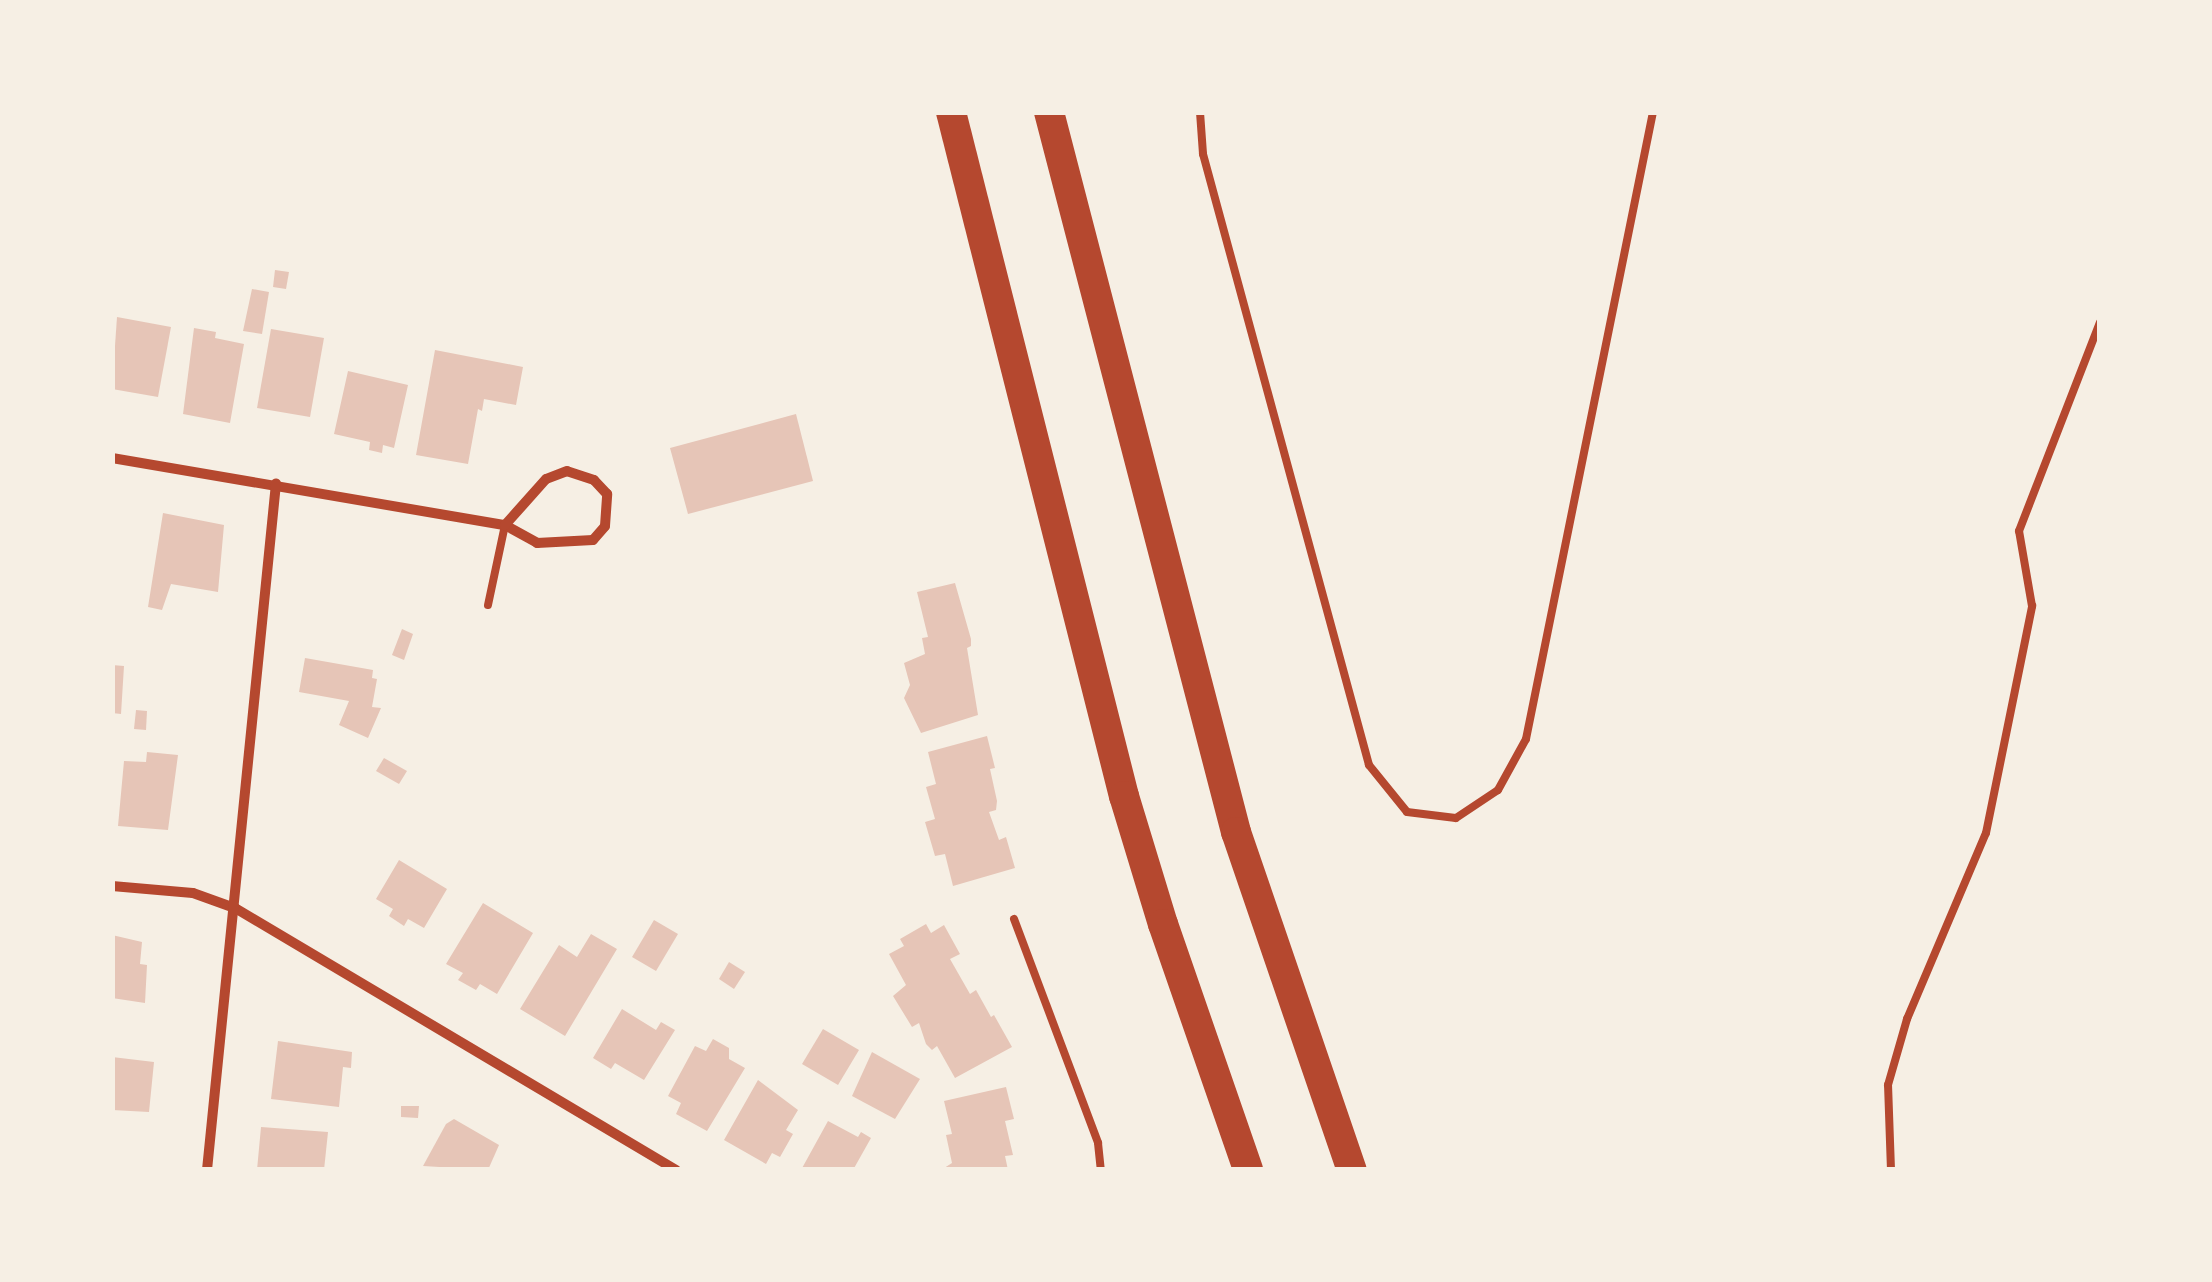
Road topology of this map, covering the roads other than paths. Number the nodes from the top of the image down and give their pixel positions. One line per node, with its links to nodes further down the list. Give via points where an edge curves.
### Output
1 (951, 112): 16 (highway, via 1124,796)
2 (1049, 112): 17 (highway, via 1214,754)
3 (1200, 112): 4 (lane, via 1203,154 1369,765 1407,812 1456,818 1498,790 1526,739)
4 (1653, 112)
5 (2100, 322): 18 (lane, via 2019,531 2032,606 1986,833 1907,1018 1888,1084)
6 (112, 458): 7 (street)
7 (276, 482): 8 (street); 11 (street)
8 (505, 524): 8 (street, via 537,543 593,540 604,526 607,494 594,480 567,472 546,479); 9 (lane)
9 (488, 605)
10 (112, 886): 11 (street, via 192,893)
11 (235, 908): 13 (street); 14 (street)
12 (1014, 919): 15 (lane, via 1098,1143)
13 (207, 1170)
14 (676, 1170)
15 (1101, 1170)
16 (1248, 1170)
17 (1352, 1170)
18 (1891, 1170)

